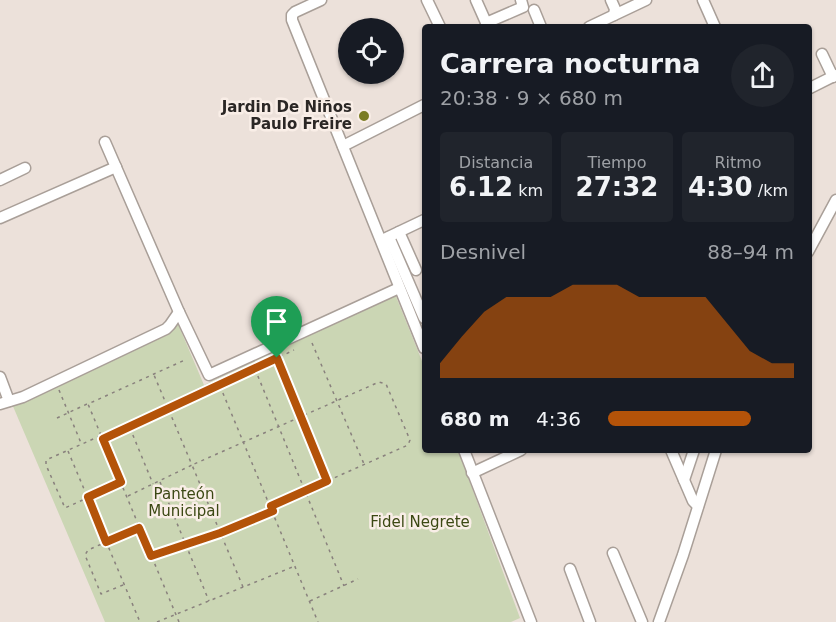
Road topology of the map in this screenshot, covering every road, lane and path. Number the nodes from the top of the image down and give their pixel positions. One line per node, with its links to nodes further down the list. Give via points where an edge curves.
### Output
1 (321, 0): 21 (street, via 292,15)
2 (427, 0): 10 (street)
3 (476, 0): 11 (street)
4 (611, 0): 9 (street)
5 (646, 0): 9 (street)
6 (703, 0): 15 (street)
7 (522, 3): 12 (street)
8 (534, 10): 13 (street)
9 (614, 15): 14 (street)
10 (439, 24)
11 (487, 24)
12 (489, 24)
13 (540, 24)
14 (595, 24)
15 (711, 24)
16 (822, 54): 17 (street)
17 (835, 76): 18 (street)
18 (812, 87)
19 (422, 106): 21 (street)
20 (105, 142): 22 (street)
21 (343, 146): 28 (street)
22 (116, 167): 26 (street); 32 (street)
23 (25, 168): 24 (street)
24 (0, 180)
25 (836, 200): 29 (street)
26 (0, 218)
27 (422, 221): 28 (street)
28 (390, 236): 30 (street); 31 (street); 33 (street)
29 (812, 245)
30 (416, 270)
31 (399, 288): 32 (street, via 211,375); 35 (street)
32 (178, 312): 45 (street, via 165,329)
33 (422, 313)
34 (312, 343): 44 (path)
35 (422, 343)
36 (294, 350): 37 (path)
37 (277, 358): 39 (path); 49 (path)
38 (187, 359): 40 (path)
39 (255, 369): 42 (path); 51 (path)
40 (154, 374): 46 (path); 47 (path)
41 (0, 377): 45 (street)
42 (220, 386): 47 (path); 55 (path)
43 (58, 388): 48 (path)
44 (336, 401): 49 (path); 64 (path); 64 (path, via 379,382 387,386 411,441)
45 (4, 403)
46 (88, 404): 48 (path); 53 (path)
47 (169, 410): 52 (path); 63 (path)
48 (69, 413): 50 (path); 56 (path)
49 (302, 416): 51 (path); 68 (path)
50 (57, 418)
51 (279, 426): 55 (path); 71 (path)
52 (130, 427): 54 (path); 70 (path)
53 (101, 436): 54 (path); 56 (path)
54 (103, 439): 69 (path)
55 (244, 442): 63 (path); 74 (path)
56 (82, 444): 57 (path)
57 (68, 450): 72 (path); 72 (path, via 46,460 46,465 64,507)
58 (465, 453): 65 (street)
59 (513, 453): 65 (street)
60 (672, 453): 66 (street)
61 (693, 453): 66 (street)
62 (715, 453): 75 (street)
63 (192, 465): 67 (path); 78 (path)
64 (364, 465): 68 (path)
65 (472, 472): 96 (street)
66 (684, 480): 75 (street)
67 (159, 481): 70 (path); 80 (path)
68 (327, 481): 71 (path)
69 (121, 482): 72 (path); 73 (path)
70 (153, 484): 73 (path)
71 (305, 491): 74 (path); 87 (path)
72 (88, 497): 79 (path)
73 (127, 497): 77 (path)
74 (271, 506): 76 (path)
75 (698, 506): 99 (street)
76 (273, 511): 78 (path); 83 (path)
77 (139, 528): 79 (path); 82 (path)
78 (220, 533): 80 (path); 88 (path)
79 (106, 542): 86 (path); 86 (path, via 85,552 85,557 101,594)
80 (185, 545): 82 (path); 89 (path)
81 (613, 553): 98 (street)
82 (151, 556): 91 (path)
83 (295, 566): 88 (path); 90 (path)
84 (570, 568): 97 (street)
85 (358, 579): 87 (path)
86 (124, 585): 92 (path)
87 (344, 586): 90 (path)
88 (243, 587): 89 (path)
89 (209, 601): 91 (path)
90 (309, 601): 95 (path)
91 (176, 614): 93 (path); 94 (path)
92 (140, 622)
93 (157, 622)
94 (179, 622)
95 (318, 622)
96 (531, 622)
97 (590, 622)
98 (642, 622)
99 (659, 622)

